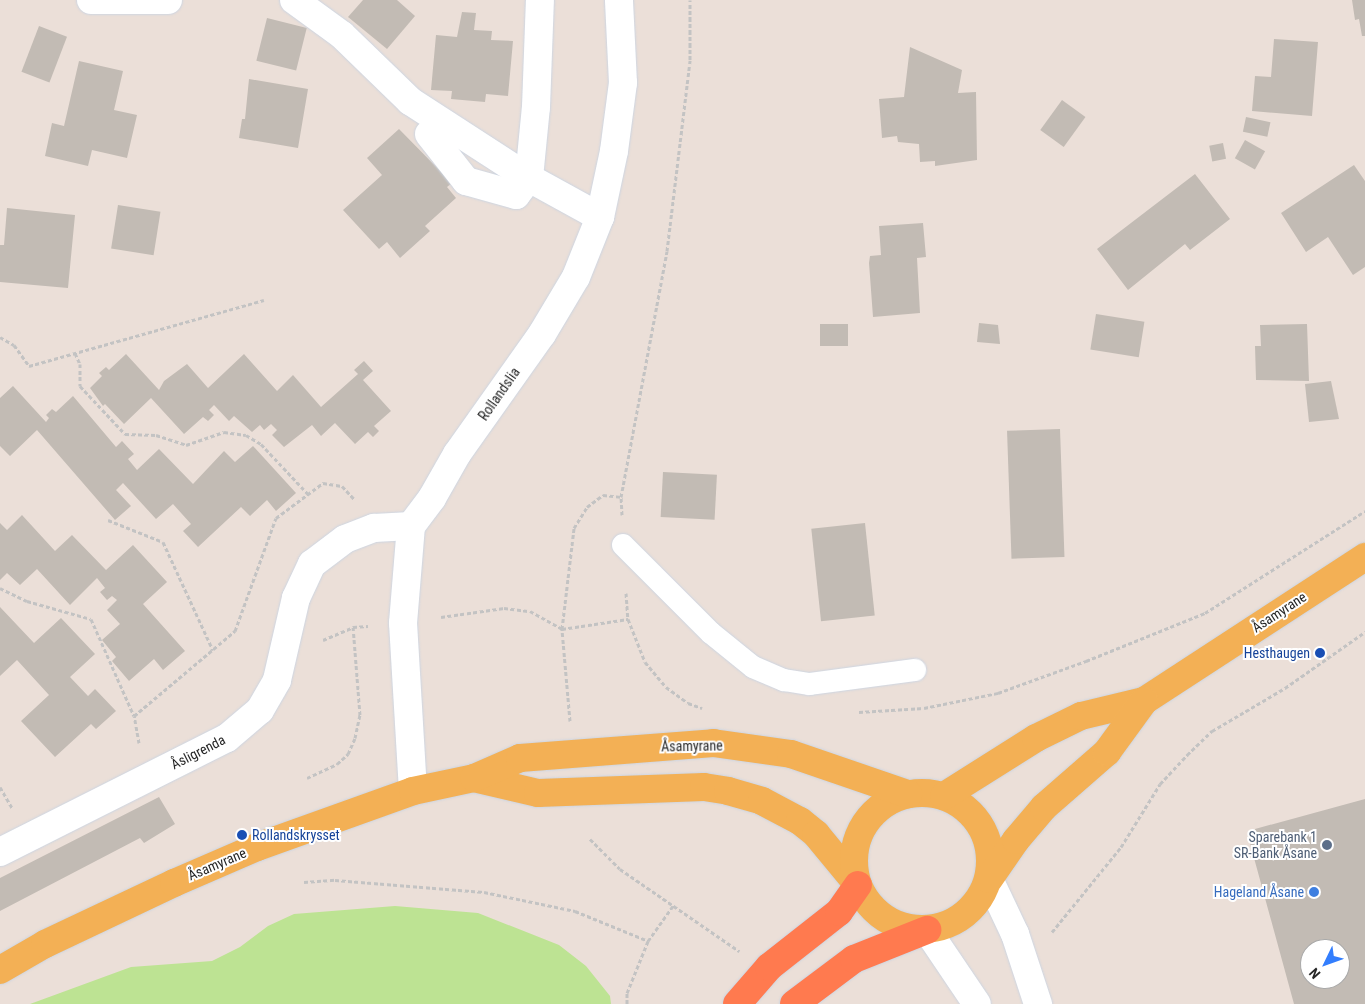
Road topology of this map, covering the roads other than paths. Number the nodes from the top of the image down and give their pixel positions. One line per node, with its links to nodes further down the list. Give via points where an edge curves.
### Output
1 (92, 0): 2 (street)
2 (168, 0)
3 (294, 0): 7 (street, via 342,35 410,101)
4 (540, 0): 7 (street, via 536,107)
5 (619, 0): 8 (street, Rollandslia, via 622,83 614,151)
6 (429, 134): 7 (street, via 466,182 516,195)
7 (529, 178): 8 (street)
8 (600, 217): 9 (street, Rollandslia, via 576,277 542,334 456,454 432,498)
9 (411, 526): 15 (street, via 403,623); 18 (street, Åsligrenda, via 374,528 345,539 312,564 296,598 277,680 260,710 227,738)
10 (623, 545): 12 (lane, via 711,633 753,667 784,680 810,684)
11 (1365, 557): 13 (main road, Åsamyrane)
12 (915, 670)
13 (1144, 700): 17 (main road, Åsamyrane, via 1081,716 1036,738); 19 (main road, Åsamyrane, via 1107,752 1044,807)
14 (474, 778): 15 (main road, Åsamyrane); 16 (main road, Åsamyrane, via 520,758 713,743 791,754); 20 (main road, Åsamyrane, via 538,793 704,787 728,791 762,801 800,821 816,834)
15 (413, 791): 22 (main road, Åsamyrane, via 257,847 174,882 45,944)
16 (908, 794): 17 (main road); 20 (main road, via 886,803 868,819 861,832 854,862)
17 (944, 796): 19 (main road, via 977,820 989,852)
18 (0, 852)
19 (988, 879): 21 (main road, via 972,908 944,927); 26 (street, via 1015,934)
20 (858, 885): 21 (main road, via 869,904 885,919 905,928); 23 (highway, via 839,912 769,967)
21 (927, 930): 24 (highway, via 854,959); 25 (street)
22 (0, 970)
23 (737, 1004)
24 (794, 1004)
25 (977, 1004)
26 (1038, 1004)

